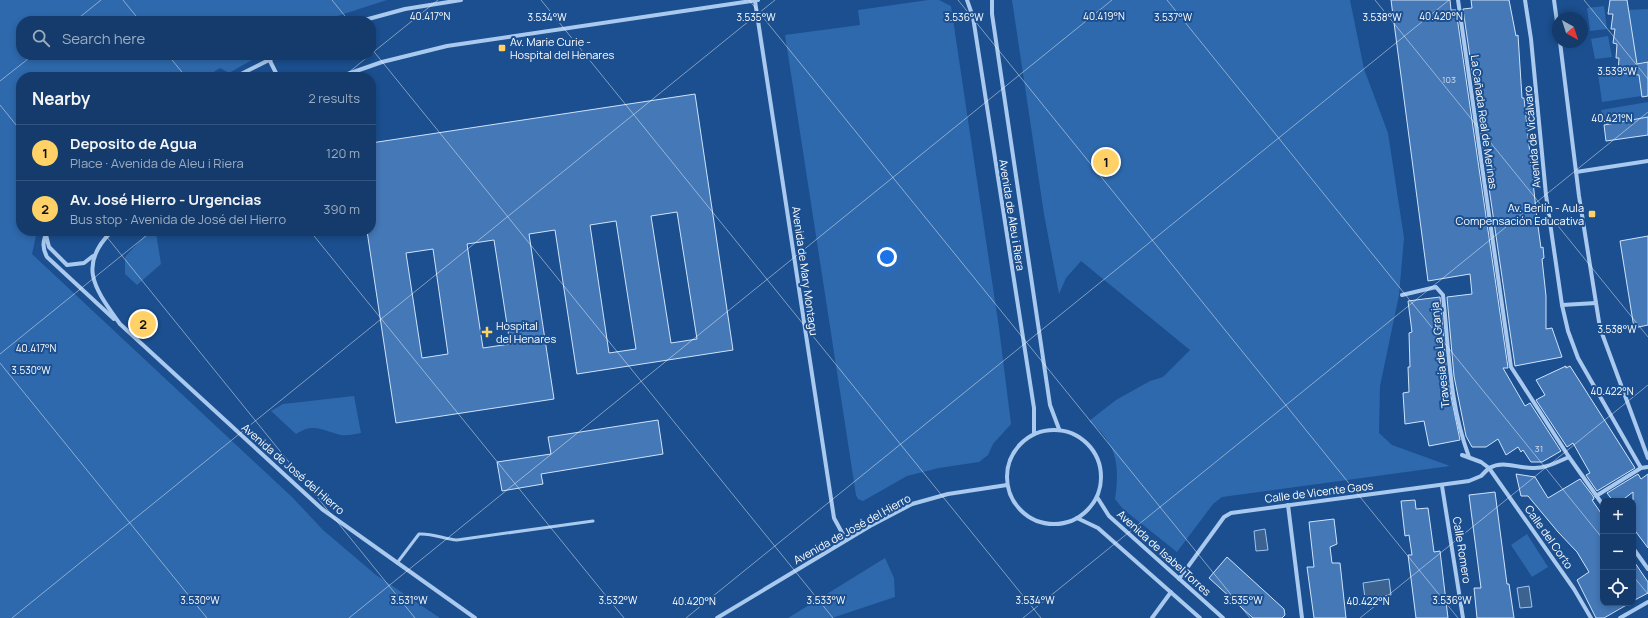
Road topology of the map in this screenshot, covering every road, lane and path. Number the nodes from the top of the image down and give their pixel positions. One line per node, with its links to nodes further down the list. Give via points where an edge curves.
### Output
1 (461, 0): 10 (street, via 405,9)
2 (755, 0): 3 (street); 16 (street, via 447,46); 44 (street, Avenida de Mary Montagu, via 834,514)
3 (758, 0)
4 (967, 0): 28 (street, Avenida de Aleu i Riera, via 973,17 1034,408)
5 (992, 0): 27 (street, Avenida de Aleu i Riera, via 1050,405)
6 (1458, 0): 31 (street, La Cañada Real de Merinas, via 1511,367)
7 (1525, 0): 25 (street, Avenida de Vicálvaro, via 1546,195)
8 (1554, 0): 9 (street)
9 (1556, 12)
10 (376, 17)
11 (1561, 48): 18 (street)
12 (267, 60): 14 (street)
13 (270, 60): 15 (street)
14 (244, 72)
15 (276, 72)
16 (353, 72)
17 (1648, 161): 18 (street)
18 (1576, 172): 24 (street)
19 (45, 236): 26 (street, via 42,242 47,257)
20 (47, 236): 22 (street, via 49,247 67,265 84,263)
21 (107, 236): 22 (street)
22 (93, 256): 26 (street, Avenida de José del Hierro, via 92,270 95,283)
23 (1402, 295): 30 (street, Travesía de La Granja, via 1436,288 1443,295 1449,371 1457,421)
24 (1596, 303): 25 (street); 32 (street, via 1600,328)
25 (1562, 305): 35 (street, Avenida de Vicálvaro, via 1578,358)
26 (120, 324): 46 (street, Avenida de José del Hierro, via 322,509)
27 (1059, 429): 28 (street); 38 (street, via 1084,440 1095,452 1101,474)
28 (1034, 434): 36 (street, via 1018,446 1012,455 1008,464)
29 (1462, 455): 30 (street)
30 (1469, 457): 34 (street)
31 (1569, 457): 34 (street, via 1550,466 1533,468 1496,464); 39 (street, La Cañada Real de Merinas)
32 (1648, 458)
33 (1648, 466): 35 (street)
34 (1489, 468): 37 (street, Calle de Vicente Gaos, via 1481,476 1469,481); 58 (street, Calle del Corto, via 1574,589)
35 (1641, 468): 39 (street)
36 (1007, 485): 42 (street, via 1014,501 1033,519 1051,524 1069,522); 44 (street, Avenida de José del Hierro, via 948,494 912,504)
37 (1442, 486): 41 (street, Calle de Vicente Gaos); 57 (street, Calle Romero)
38 (1097, 496): 42 (street, via 1088,509); 48 (street, Avenida de Isabel Torres, via 1109,516)
39 (1596, 496): 40 (street, La Cañada Real de Merinas)
40 (1600, 502)
41 (1288, 505): 48 (street, Calle de Vicente Gaos, via 1231,513 1224,517); 56 (street)
42 (1077, 518): 49 (street, via 1098,528)
43 (593, 521): 46 (lane, via 457,540 442,539 427,533 419,534)
44 (846, 540): 52 (street, Avenida de José del Hierro)
45 (1636, 552): 47 (street)
46 (397, 563): 51 (street, Avenida de José del Hierro)
47 (1648, 568)
48 (1179, 579): 55 (street, Avenida de Isabel Torres)
49 (1171, 592): 53 (street); 54 (street)
50 (1648, 602): 59 (street)
51 (475, 618)
52 (717, 618)
53 (1152, 618)
54 (1200, 618)
55 (1223, 618)
56 (1302, 618)
57 (1463, 618)
58 (1591, 618)
59 (1620, 618)

